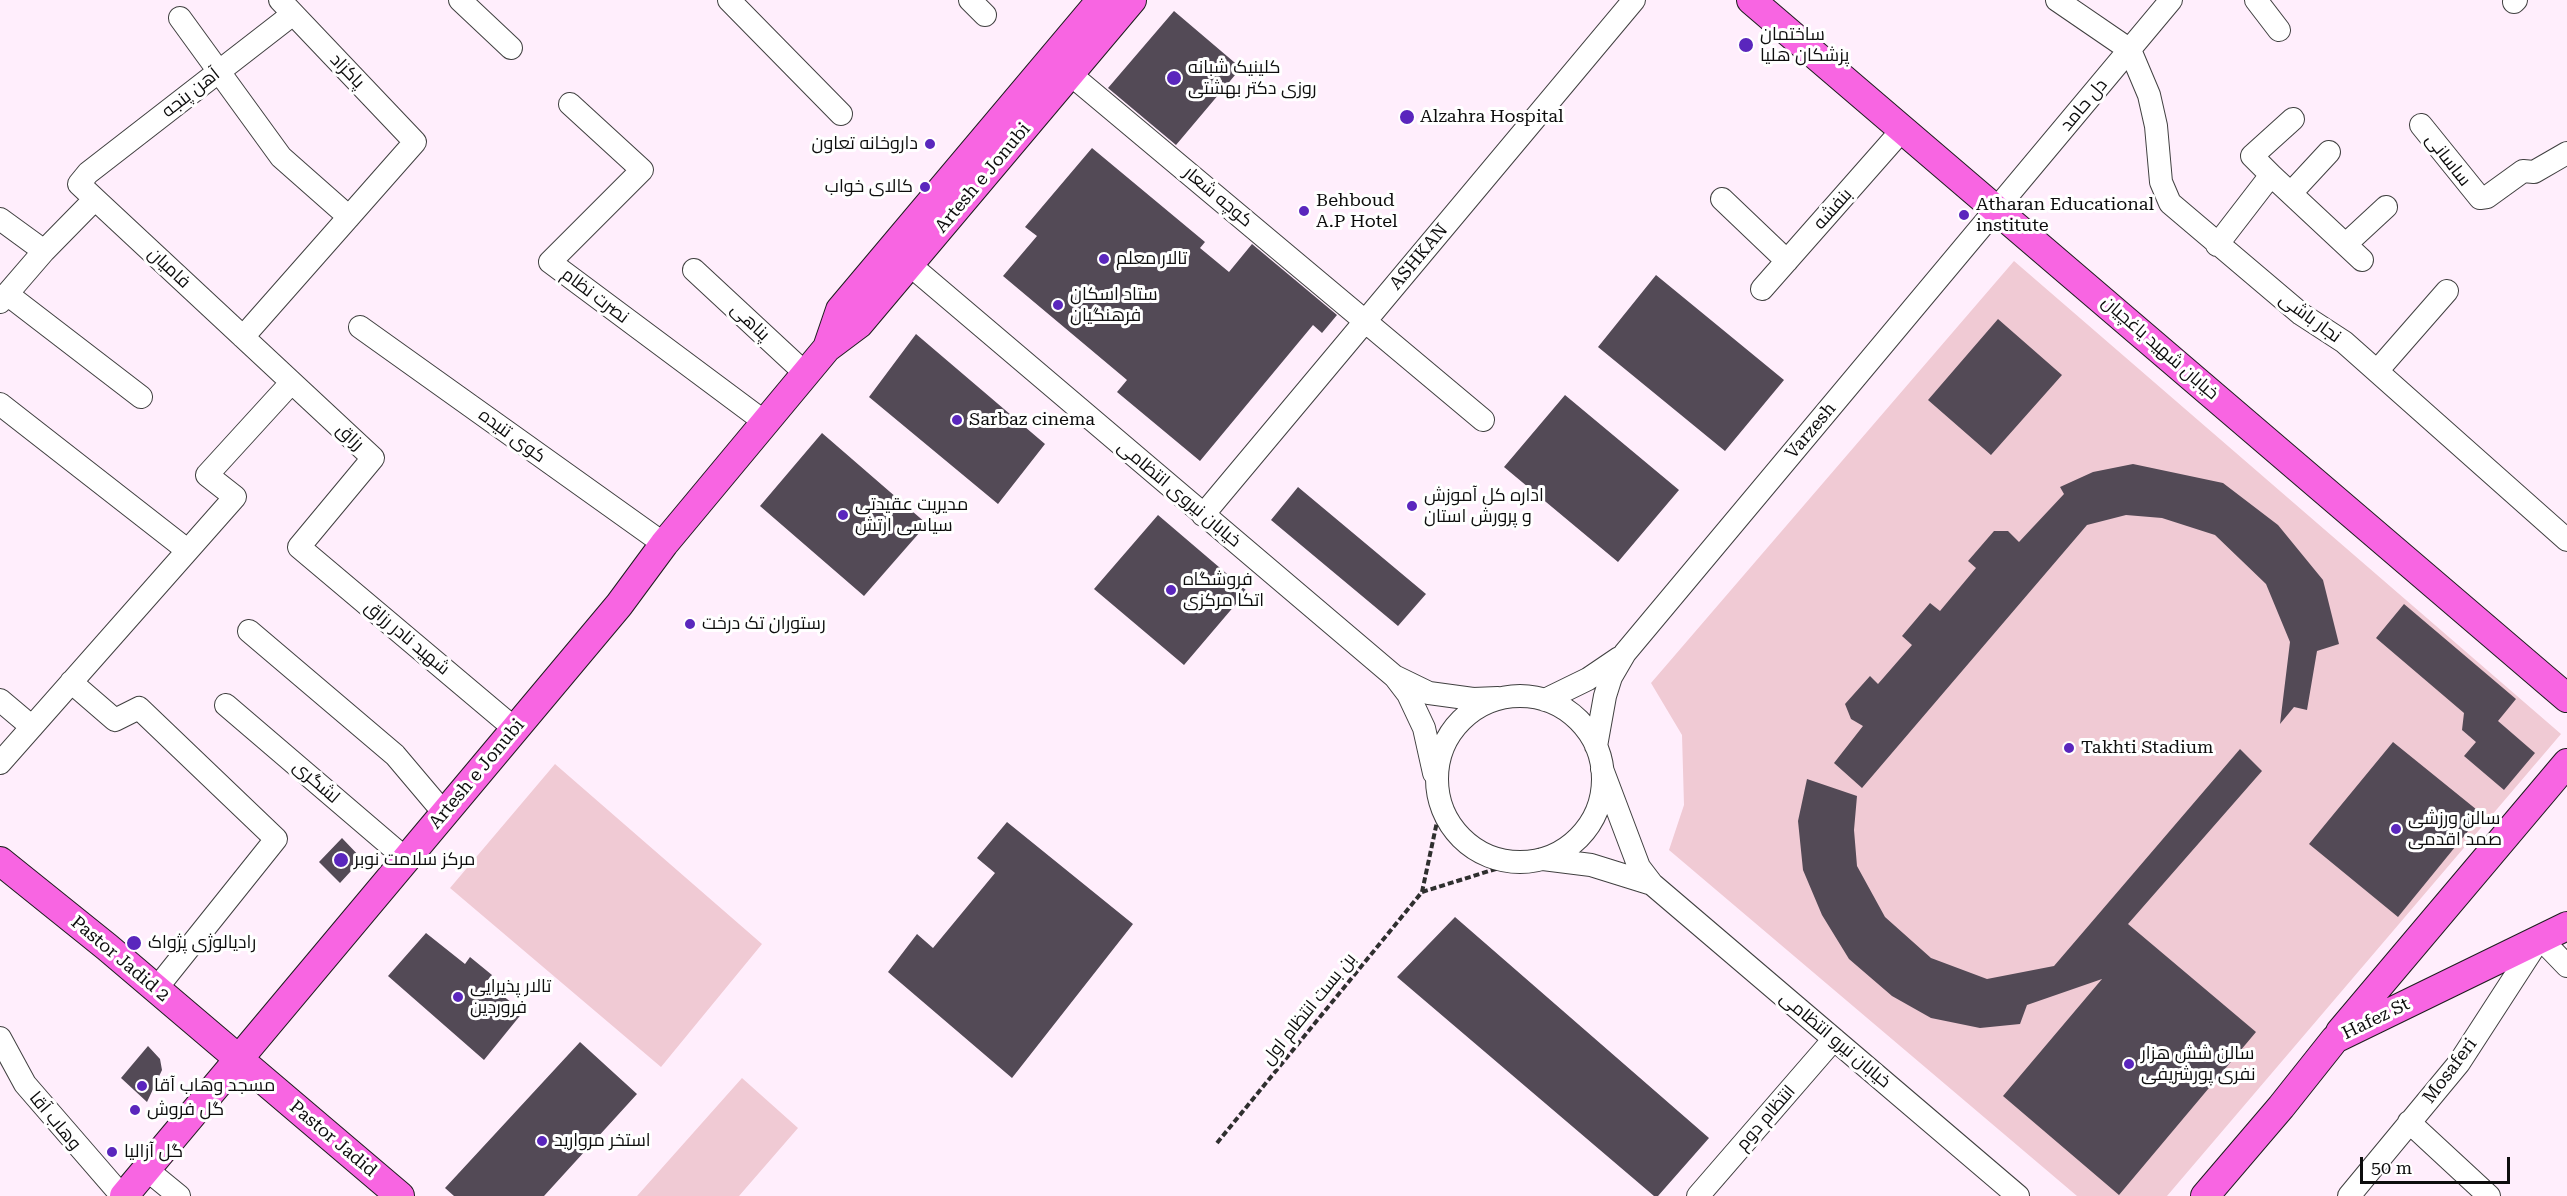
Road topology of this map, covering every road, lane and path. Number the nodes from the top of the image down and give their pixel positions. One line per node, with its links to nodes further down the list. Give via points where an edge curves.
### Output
1 (460, 0): 13 (street)
2 (729, 0): 18 (street)
3 (1101, 0): 44 (main road, Artesh e Jonubi, via 840,310)
4 (1132, 0): 16 (main road, Artesh e Jonubi)
5 (1634, 0): 41 (street, ASHKAN)
6 (1751, 0): 21 (main road, خیابان شهید یاغچیان)
7 (2057, 0): 14 (street)
8 (2171, 0): 14 (street, دل حامد)
9 (2256, 0): 12 (street)
10 (286, 7): 15 (street, آهن پنجه); 31 (street, پاکزاد, via 415,142)
11 (180, 18): 15 (street)
12 (2280, 30)
13 (511, 48)
14 (2130, 50): 30 (street, دل حامد); 33 (street, نجار باشی, via 2149,95 2161,182 2170,203)
15 (219, 71): 24 (street, آهن پنجه); 31 (street, via 281,157)
16 (1070, 74): 36 (main road, Artesh e Jonubi); 41 (street, کوچه شعار)
17 (570, 104): 51 (street, نصرت نظام, via 642,170 550,262)
18 (841, 114)
19 (2293, 119): 25 (street, via 2252,156)
20 (2421, 125): 23 (street, ساسانی, via 2480,198 2523,171 2534,172)
21 (1903, 129): 30 (main road, خیابان شهید یاغچیان); 35 (street, بنفشه)
22 (2329, 152): 26 (street)
23 (2567, 153)
24 (88, 172): 27 (street, فامیان, via 79,184)
25 (2271, 175): 26 (street); 33 (street)
26 (2290, 193): 29 (street, via 2354,252)
27 (95, 199): 34 (street); 43 (street, فامیان)
28 (1722, 199): 35 (street)
29 (2386, 207)
30 (1997, 209): 58 (street, Varzesh); 62 (main road, خیابان شهید یاغچیان)
31 (349, 217): 43 (street)
32 (0, 219): 34 (street)
33 (2217, 245): 45 (street, نجار باشی)
34 (44, 251): 40 (street)
35 (1787, 261): 38 (street, بنفشه)
36 (910, 265): 44 (main road, Artesh e Jonubi, via 859,324); 52 (street, خیابان نیروی انتظامی)
37 (694, 270): 46 (street, پناهی)
38 (1762, 289)
39 (2447, 291): 45 (street)
40 (3, 298): 48 (street)
41 (1366, 321): 50 (street, کوچه شعار); 52 (street, ASHKAN)
42 (360, 327): 54 (street, کوی تنیده)
43 (243, 337): 47 (street, رزاق)
44 (827, 348): 46 (main road, Artesh e Jonubi)
45 (2377, 371): 53 (street, نجار باشی)
46 (806, 374): 51 (main road, Artesh e Jonubi)
47 (291, 382): 55 (street, رزاق, via 373,458); 56 (street, via 207,475 235,497)
48 (141, 397)
49 (0, 404): 56 (street)
50 (1483, 420)
51 (766, 423): 54 (main road, Artesh e Jonubi)
52 (1203, 515): 59 (street, خیابان نیروی انتظامی)
53 (2567, 540)
54 (664, 544): 67 (main road, Artesh e Jonubi, via 619,605)
55 (299, 547): 67 (street, شهید نادر رزاق)
56 (187, 550): 60 (street)
57 (249, 631): 73 (street, via 395,755)
58 (1625, 653): 64 (street, Varzesh, via 1588,679); 68 (street, Varzesh, via 1605,696)
59 (1394, 676): 61 (street, خیابان نیروی انتظامی, via 1429,693); 72 (street, خیابان نیروی انتظامی, via 1408,694 1424,728)
60 (71, 682): 66 (street); 83 (street, via 116,720 139,708 276,839)
61 (1498, 698): 64 (street); 72 (street, via 1476,708 1458,723 1445,742 1438,765)
62 (2567, 698)
63 (0, 700): 66 (street)
64 (1545, 700): 68 (street, via 1566,710 1584,726)
65 (226, 705): 74 (street, لشگری)
66 (32, 726): 69 (street)
67 (515, 729): 73 (main road, Artesh e Jonubi)
68 (1596, 746): 71 (street)
69 (0, 763)
70 (2567, 763): 85 (main road)
71 (1602, 769): 75 (street, via 1602,793 1581,835 1563,850); 78 (street, خیابان نیرو انتظامی, via 1639,867)
72 (1439, 796): 77 (street, via 1456,831 1473,848 1494,858); 79 (path)
73 (444, 813): 74 (main road, Artesh e Jonubi)
74 (406, 859): 87 (main road, Artesh e Jonubi)
75 (1541, 859): 77 (street); 78 (street, خیابان نیرو انتظامی, via 1591,865)
76 (0, 861): 83 (main road, Pastor Jadid 2)
77 (1518, 862): 79 (path)
78 (1652, 884): 86 (street, خیابان نیرو انتظامی)
79 (1422, 892): 89 (path, بن بست انتظام اول)
80 (2567, 926): 81 (main road, Hafez St)
81 (2540, 938): 82 (street); 85 (main road, Hafez St); 88 (street, Mosaferi, via 2459,1063)
82 (2567, 966)
83 (156, 989): 87 (main road, Pastor Jadid 2)
84 (0, 1038): 91 (street, وهاب آقا, via 25,1084)
85 (2335, 1038): 96 (main road, Hafez St)
86 (1834, 1040): 94 (street, انتظام دوم); 95 (street, خیابان نیرو انتظامی)
87 (238, 1059): 90 (main road, Artesh e Jonubi); 93 (main road, Pastor Jadid)
88 (2409, 1122): 97 (street, Mosaferi); 98 (street)
89 (1217, 1143)
90 (146, 1169): 91 (main road, Artesh e Jonubi); 92 (street)
91 (123, 1196)
92 (178, 1196)
93 (400, 1196)
94 (1698, 1196)
95 (2018, 1196)
96 (2205, 1196)
97 (2349, 1196)
98 (2489, 1196)

